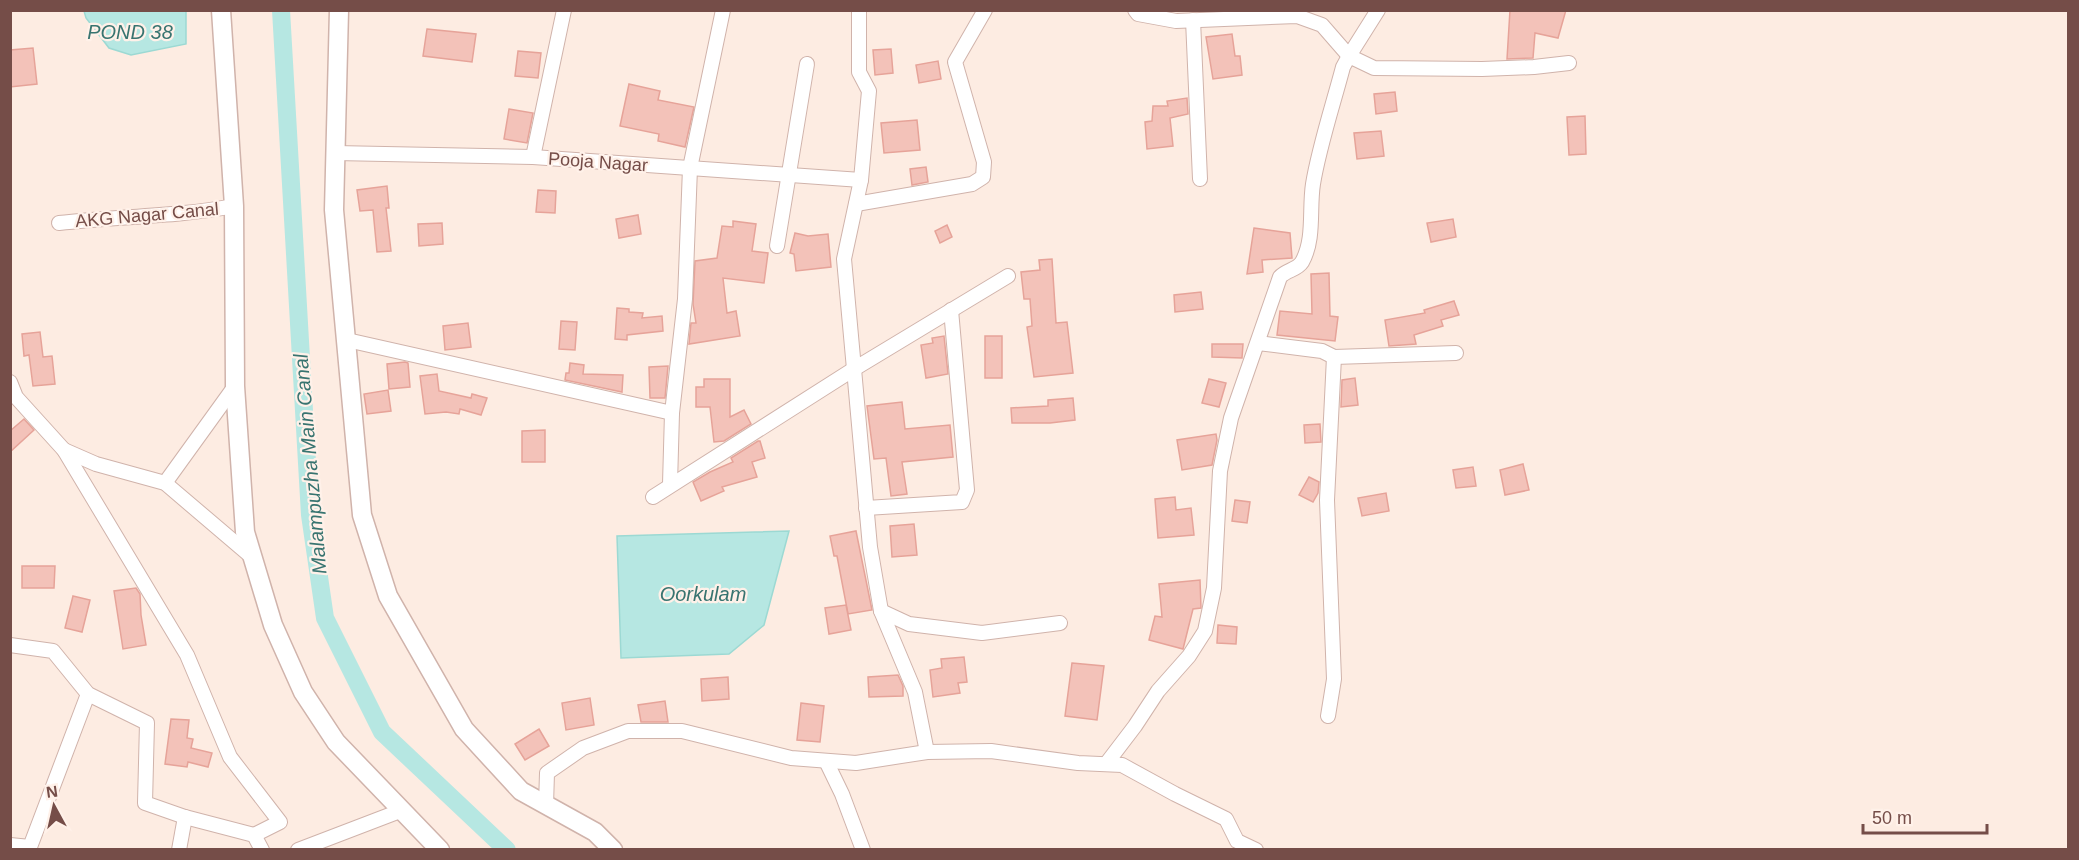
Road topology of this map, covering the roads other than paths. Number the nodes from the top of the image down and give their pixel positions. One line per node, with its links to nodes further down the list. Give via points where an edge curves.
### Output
1 (220, 10): 20 (street)
2 (339, 10): 13 (street)
3 (564, 10): 14 (street)
4 (723, 10): 15 (street)
5 (859, 10): 17 (street, via 860,72 869,91)
6 (985, 10): 19 (street, via 955,62 984,162 983,177 972,184)
7 (1135, 10): 9 (street, via 1138,14 1176,21)
8 (1378, 10): 10 (street)
9 (1193, 20): 10 (street, via 1296,16 1322,25); 18 (street)
10 (1348, 56): 11 (street, via 1374,68 1482,69); 26 (street, via 1313,184 1306,253 1299,265 1280,277)
11 (1569, 63)
12 (807, 64): 16 (street)
13 (335, 153): 14 (street, Pooja Nagar); 25 (street, via 334,210)
14 (533, 157): 15 (street, Pooja Nagar)
15 (690, 168): 16 (street, Pooja Nagar); 32 (street, via 685,299)
16 (788, 175): 17 (street, Pooja Nagar); 22 (street)
17 (861, 180): 19 (street)
18 (1200, 180)
19 (856, 204): 29 (street, via 844,259)
20 (234, 206): 21 (street, AKG Nagar Canal, via 168,216); 31 (street)
21 (59, 223)
22 (777, 246)
23 (1008, 276): 24 (street)
24 (951, 310): 29 (street); 37 (street, via 967,490 962,502)
25 (346, 340): 32 (street); 47 (street, via 362,515 388,596 464,729 521,791)
26 (1258, 343): 28 (street, via 1322,351); 46 (street, via 1231,418 1220,471 1214,588 1205,631)
27 (1456, 353): 28 (street)
28 (1334, 357): 43 (street, via 1327,500 1334,679)
29 (854, 369): 35 (street); 37 (street)
30 (10, 382): 33 (street, via 16,397)
31 (235, 386): 34 (street); 38 (street, via 245,532)
32 (672, 413): 35 (street)
33 (64, 450): 34 (street, via 96,464); 50 (street, via 187,655 230,757 280,822)
34 (165, 483): 38 (street)
35 (670, 484): 36 (street)
36 (653, 497)
37 (866, 508): 39 (street)
38 (254, 559): 48 (street, via 273,625 303,692 336,742)
39 (880, 611): 40 (street, via 909,624 982,633); 44 (street, via 915,692)
40 (1060, 623)
41 (10, 645): 42 (street, via 53,651)
42 (88, 694): 49 (street, via 147,723 145,803); 51 (street, via 30,847)
43 (1328, 716)
44 (927, 752): 45 (street, via 856,763); 46 (street, via 991,752)
45 (826, 760): 47 (street, via 791,758 682,731 628,731 583,748 547,773); 57 (street)
46 (1106, 764): 58 (street, via 1122,765 1226,819 1237,841)
47 (546, 805): 56 (street, via 595,832)
48 (400, 811): 54 (street); 55 (street)
49 (185, 818): 50 (street); 52 (street)
50 (254, 835): 53 (street)
51 (10, 844)
52 (179, 849)
53 (262, 849)
54 (298, 849)
55 (440, 849)
56 (613, 849)
57 (863, 849)
58 (1256, 849)

